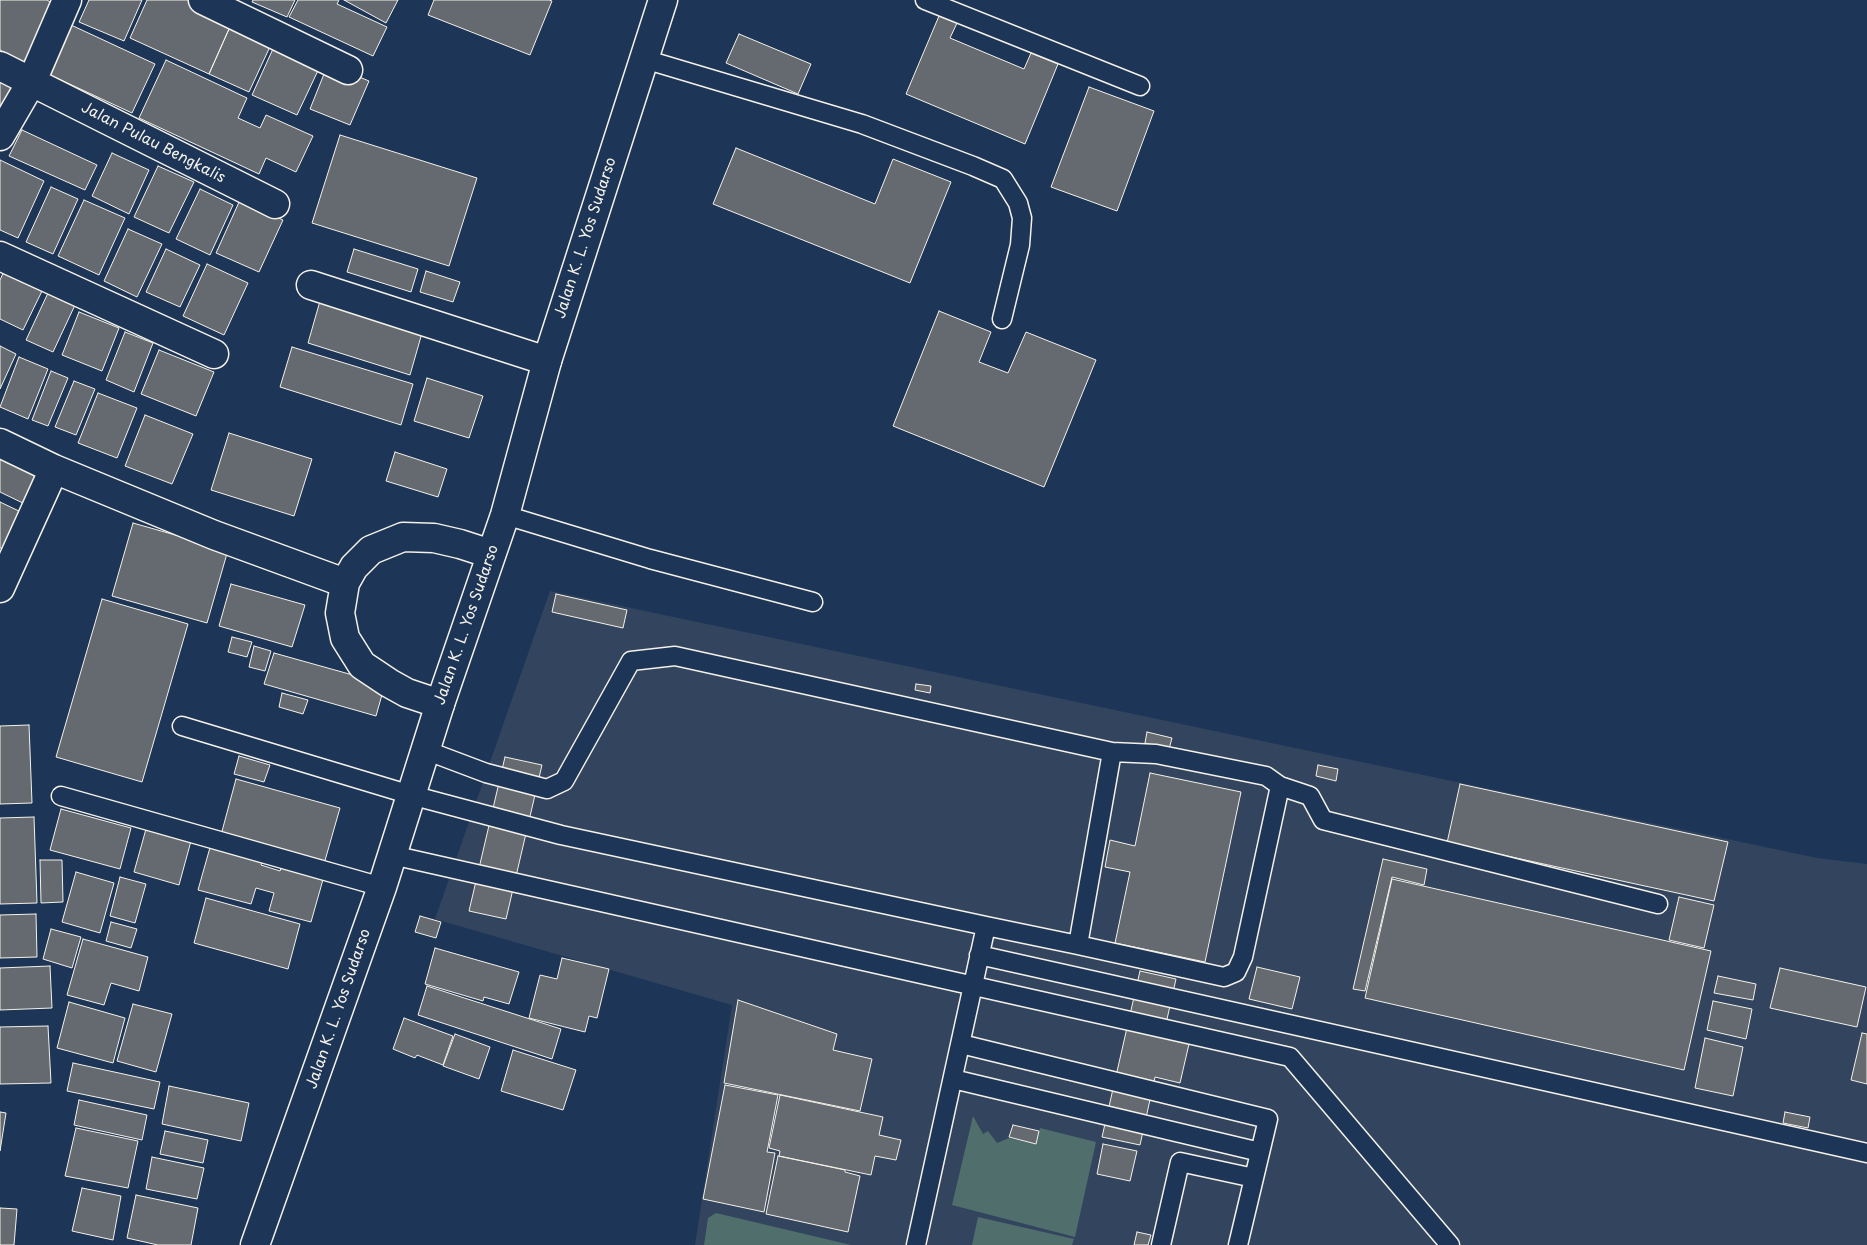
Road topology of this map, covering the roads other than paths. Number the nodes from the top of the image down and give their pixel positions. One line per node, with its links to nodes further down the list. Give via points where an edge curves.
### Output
1 (67, 0): 8 (main road)
2 (203, 0): 7 (main road)
3 (663, 0): 5 (main road, Jalan K. L. Yos Sudarso)
4 (925, 0): 9 (lane)
5 (644, 59): 14 (lane, via 862,124 1003,180 1018,203 1022,218 1020,245); 16 (main road, Jalan K. L. Yos Sudarso)
6 (0, 66): 8 (main road, Jalan Pulau Bengkalis)
7 (348, 70)
8 (32, 81): 10 (main road); 11 (main road, Jalan Pulau Bengkalis)
9 (1140, 86)
10 (0, 136)
11 (275, 204)
12 (0, 256): 15 (main road)
13 (311, 285): 16 (main road)
14 (1002, 319)
15 (214, 354)
16 (547, 361): 19 (main road, Jalan K. L. Yos Sudarso)
17 (0, 444): 18 (main road)
18 (54, 469): 21 (main road, via 214,535); 22 (main road)
19 (505, 515): 20 (main road, Jalan K. L. Yos Sudarso); 23 (lane, via 650,559)
20 (491, 554): 21 (main road, via 434,538 403,537 371,550 354,567); 24 (main road, Jalan K. L. Yos Sudarso)
21 (346, 582): 24 (main road, via 340,613 345,638 362,665 407,693)
22 (0, 588)
23 (813, 602)
24 (440, 704): 26 (main road, Jalan K. L. Yos Sudarso)
25 (182, 726): 29 (lane)
26 (425, 750): 27 (lane, via 486,773 547,789 564,781 631,661 674,656); 29 (main road, Jalan K. L. Yos Sudarso)
27 (1112, 752): 28 (lane, via 1156,754 1266,776); 35 (lane)
28 (1280, 786): 33 (lane, via 1310,796 1323,820); 35 (lane, via 1243,956 1236,972 1224,977)
29 (411, 794): 31 (main road, Jalan K. L. Yos Sudarso); 34 (lane, via 561,835)
30 (61, 796): 32 (lane)
31 (392, 855): 32 (main road, Jalan K. L. Yos Sudarso); 37 (lane)
32 (382, 888): 43 (main road, Jalan K. L. Yos Sudarso)
33 (1658, 904)
34 (986, 926): 35 (lane); 36 (lane)
35 (1078, 945)
36 (979, 955): 37 (lane); 41 (lane)
37 (973, 984): 38 (lane); 47 (lane, via 1290,1057)
38 (961, 1044): 39 (lane); 40 (lane, via 1268,1119)
39 (953, 1078): 40 (lane); 44 (lane)
40 (1260, 1152): 42 (lane)
41 (1867, 1153)
42 (1254, 1178): 45 (lane, via 1180,1162); 46 (lane)
43 (256, 1245)
44 (916, 1245)
45 (1161, 1245)
46 (1238, 1245)
47 (1450, 1245)

